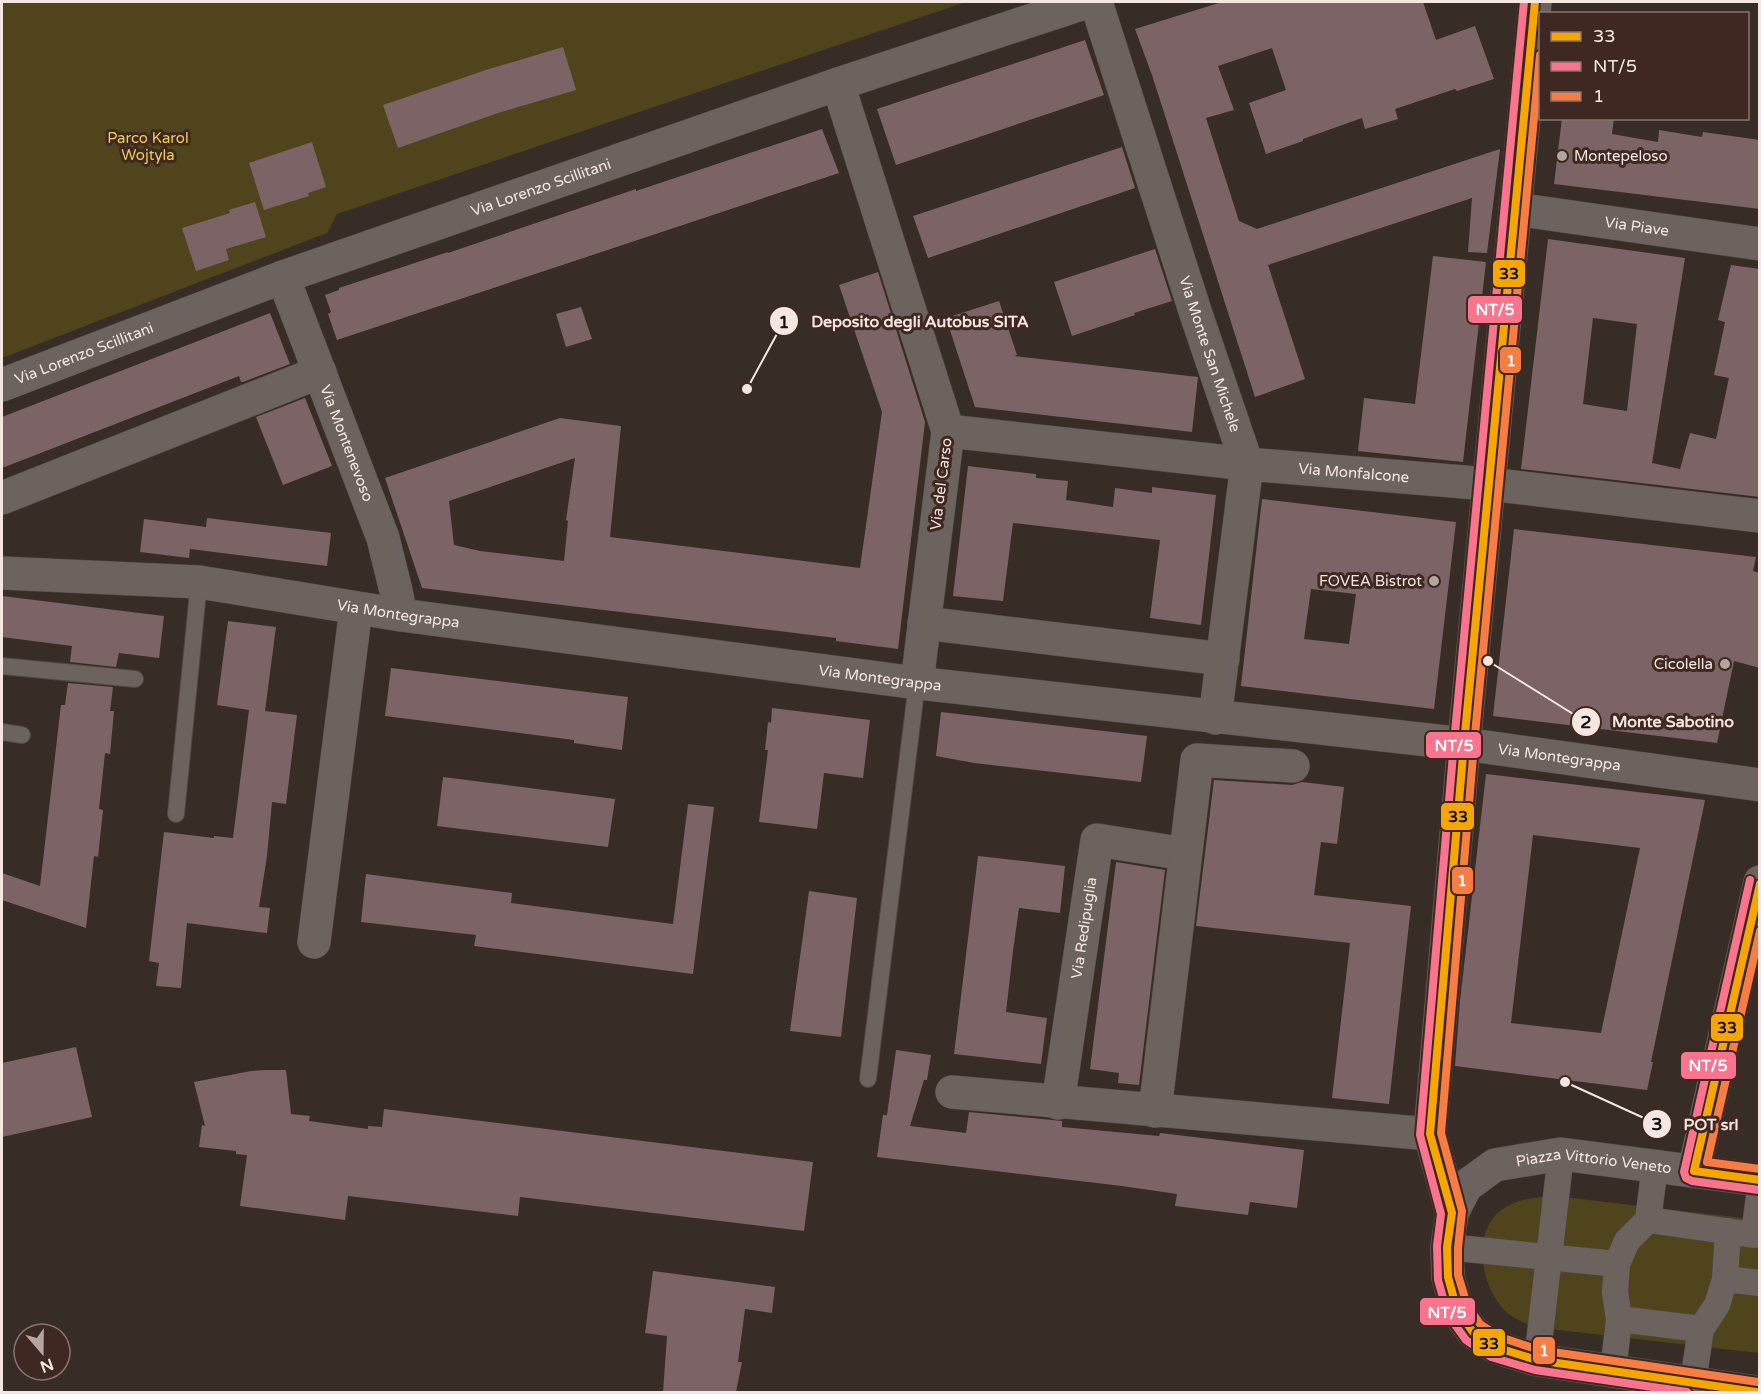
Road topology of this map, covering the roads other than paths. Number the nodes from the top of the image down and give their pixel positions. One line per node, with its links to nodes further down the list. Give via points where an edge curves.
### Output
1 (1087, 2): 4 (street, Via Lorenzo Scillitani)
2 (1096, 2): 11 (street, Via Monte San Michele)
3 (1535, 2): 5 (street)
4 (838, 84): 7 (street, Via Lorenzo Scillitani); 10 (street, Via del Carso)
5 (1515, 209): 6 (street, Via Piave); 12 (street)
6 (1760, 244)
7 (283, 277): 8 (street, Via Montenevoso); 9 (street, Via Lorenzo Scillitani)
8 (320, 372): 13 (street); 18 (street, Via Montenevoso, via 383,538)
9 (2, 385)
10 (948, 431): 11 (street, Via Monfalcone); 19 (street, Via del Carso)
11 (1247, 464): 12 (street, Via Monfalcone); 20 (street, Via Monte San Michele)
12 (1488, 484): 14 (street, Via Monfalcone); 27 (street)
13 (2, 498)
14 (1760, 516)
15 (2, 573): 16 (street, Via Montegrappa)
16 (199, 582): 17 (street, Via Montegrappa); 30 (lane)
17 (356, 608): 18 (street, Via Montegrappa); 33 (street)
18 (401, 615): 23 (street, Via Montegrappa)
19 (924, 623): 20 (street); 23 (street, Via del Carso)
20 (1223, 658): 24 (street, Via Monte San Michele)
21 (2, 666): 22 (lane)
22 (135, 679)
23 (916, 683): 24 (street, Via Montegrappa); 34 (lane)
24 (1215, 718): 27 (street, Via Montegrappa)
25 (2, 732): 26 (lane)
26 (22, 735)
27 (1464, 744): 29 (street, Via Montegrappa); 38 (street)
28 (1293, 766): 31 (street, via 1197,760)
29 (1760, 785)
30 (176, 814)
31 (1185, 854): 36 (street, Via Redipuglia, via 1097,840); 37 (street)
32 (1760, 882): 41 (street)
33 (314, 942)
34 (868, 1079)
35 (952, 1092): 36 (street)
36 (1058, 1103): 37 (street)
37 (1155, 1111): 38 (street)
38 (1430, 1134): 44 (street, Piazza Vittorio Veneto)
39 (1561, 1154): 40 (street, Piazza Vittorio Veneto); 44 (street, Piazza Vittorio Veneto, via 1495,1166 1466,1186); 48 (street)
40 (1655, 1166): 41 (street, Piazza Vittorio Veneto); 45 (street)
41 (1694, 1171): 42 (street, Piazza Vittorio Veneto)
42 (1760, 1180)
43 (1760, 1189): 46 (street, via 1754,1235)
44 (1452, 1213): 47 (street, Piazza Vittorio Veneto)
45 (1648, 1220): 46 (street); 49 (street, via 1627,1241)
46 (1728, 1231): 50 (street)
47 (1447, 1247): 48 (street); 54 (street, Piazza Vittorio Veneto, via 1448,1277 1458,1310 1473,1332 1495,1347)
48 (1549, 1257): 49 (street); 54 (street)
49 (1617, 1264): 52 (street, via 1615,1293)
50 (1725, 1279): 51 (street); 53 (street, via 1717,1305)
51 (1760, 1283)
52 (1619, 1319): 53 (street); 55 (street)
53 (1701, 1329): 56 (street)
54 (1537, 1360): 55 (street, Piazza Vittorio Veneto)
55 (1613, 1372): 56 (street, Piazza Vittorio Veneto)
56 (1693, 1382): 57 (street, Piazza Vittorio Veneto)
57 (1756, 1392)

